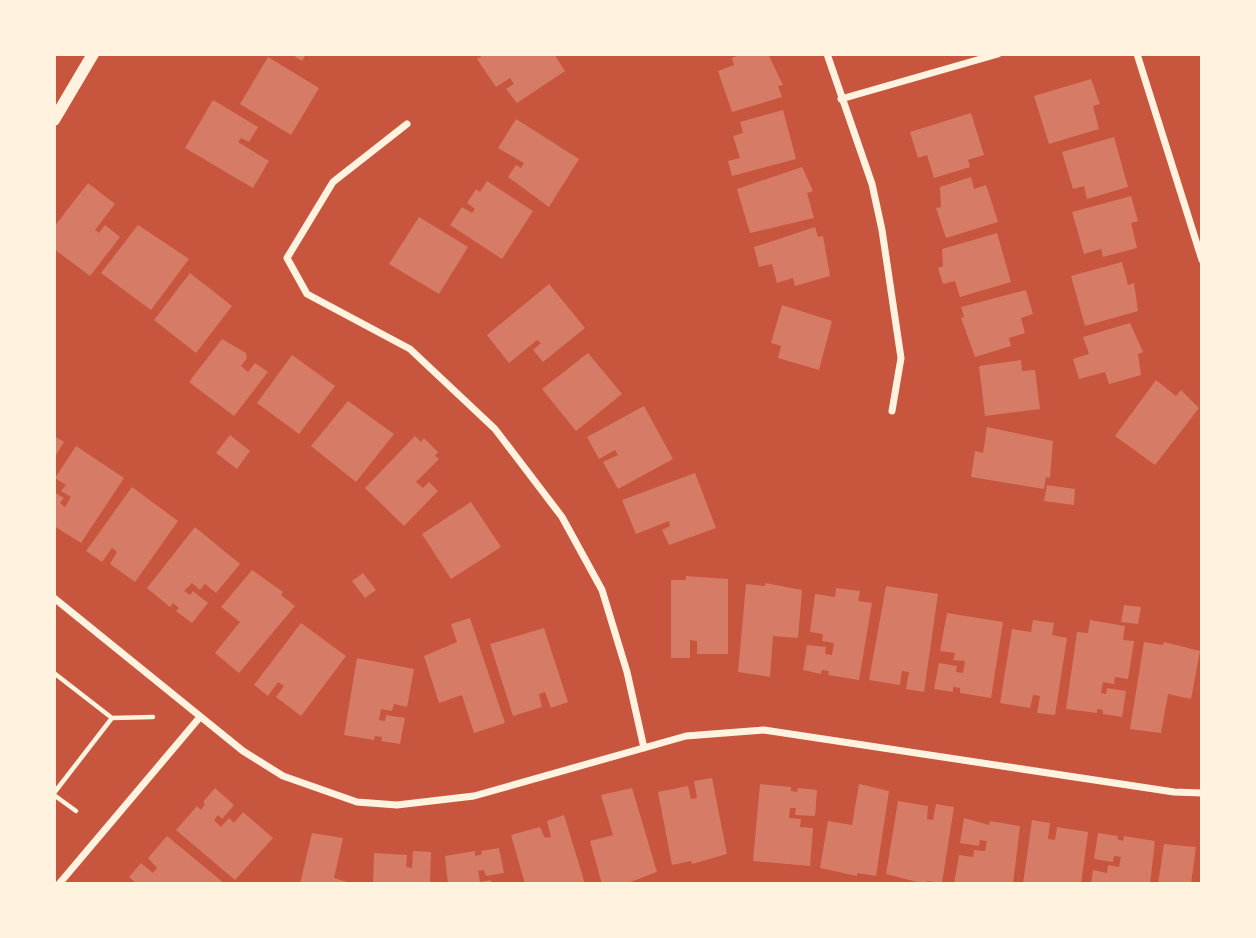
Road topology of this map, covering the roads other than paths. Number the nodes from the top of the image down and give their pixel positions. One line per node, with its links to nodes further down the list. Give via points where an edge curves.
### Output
1 (93, 54): 6 (street)
2 (827, 54): 5 (street)
3 (998, 54): 5 (street)
4 (1137, 54): 8 (street)
5 (841, 99): 9 (street, via 872,184 882,230 901,358)
6 (54, 120)
7 (407, 124): 12 (street, via 333,182 287,258 307,293 417,355 495,429 562,517 601,590)
8 (1202, 260)
9 (892, 411)
10 (54, 598): 11 (street)
11 (200, 717): 12 (street, via 283,776 357,802 383,804 474,796); 14 (street)
12 (644, 748): 13 (street, via 687,736 764,730)
13 (1202, 793)
14 (59, 884)

